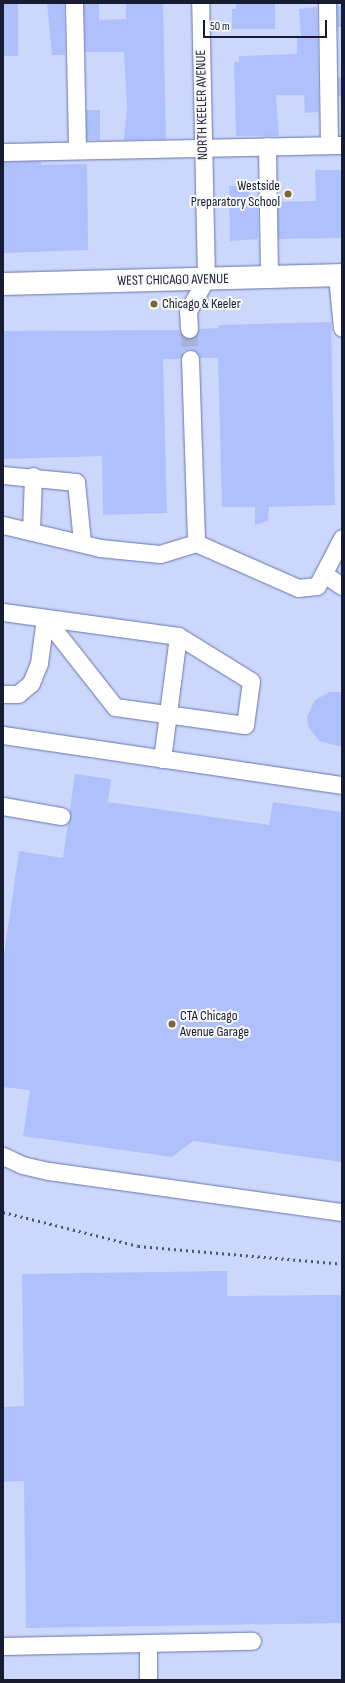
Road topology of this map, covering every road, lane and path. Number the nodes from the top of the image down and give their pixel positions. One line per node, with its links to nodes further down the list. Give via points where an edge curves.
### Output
1 (74, 3): 7 (street)
2 (200, 3): 6 (street, NORTH KEELER AVENUE)
3 (327, 3): 4 (street)
4 (336, 145): 5 (street)
5 (267, 146): 6 (street); 10 (street)
6 (203, 148): 7 (street); 11 (street, NORTH KEELER AVENUE)
7 (77, 150): 8 (street)
8 (3, 152)
9 (339, 275): 10 (main road, WEST CHICAGO AVENUE); 13 (street)
10 (269, 277): 11 (main road, WEST CHICAGO AVENUE)
11 (206, 279): 12 (main road, WEST CHICAGO AVENUE); 14 (street, via 188,311)
12 (3, 284)
13 (342, 328)
14 (189, 329)
15 (190, 359): 22 (street)
16 (3, 475): 17 (street)
17 (33, 476): 19 (street); 21 (street, via 76,482)
18 (3, 525): 19 (street)
19 (31, 531): 21 (street)
20 (342, 538): 23 (street)
21 (82, 542): 22 (street, via 100,548 160,554)
22 (196, 543): 23 (street, via 298,588 317,586)
23 (324, 574): 24 (street)
24 (342, 586)
25 (3, 612): 26 (street)
26 (45, 618): 27 (street); 28 (street, via 39,663 31,683 18,694); 29 (street, via 115,707)
27 (178, 636): 29 (street); 29 (street, via 251,681 245,725)
28 (3, 694)
29 (168, 714): 31 (street)
30 (3, 736): 31 (street)
31 (162, 759): 32 (street)
32 (342, 785)
33 (3, 806): 34 (street)
34 (61, 816)
35 (3, 1156): 36 (street, via 22,1165 50,1171)
36 (342, 1212)
37 (252, 1641): 38 (street)
38 (148, 1643): 39 (street); 40 (street)
39 (3, 1646)
40 (148, 1680)

